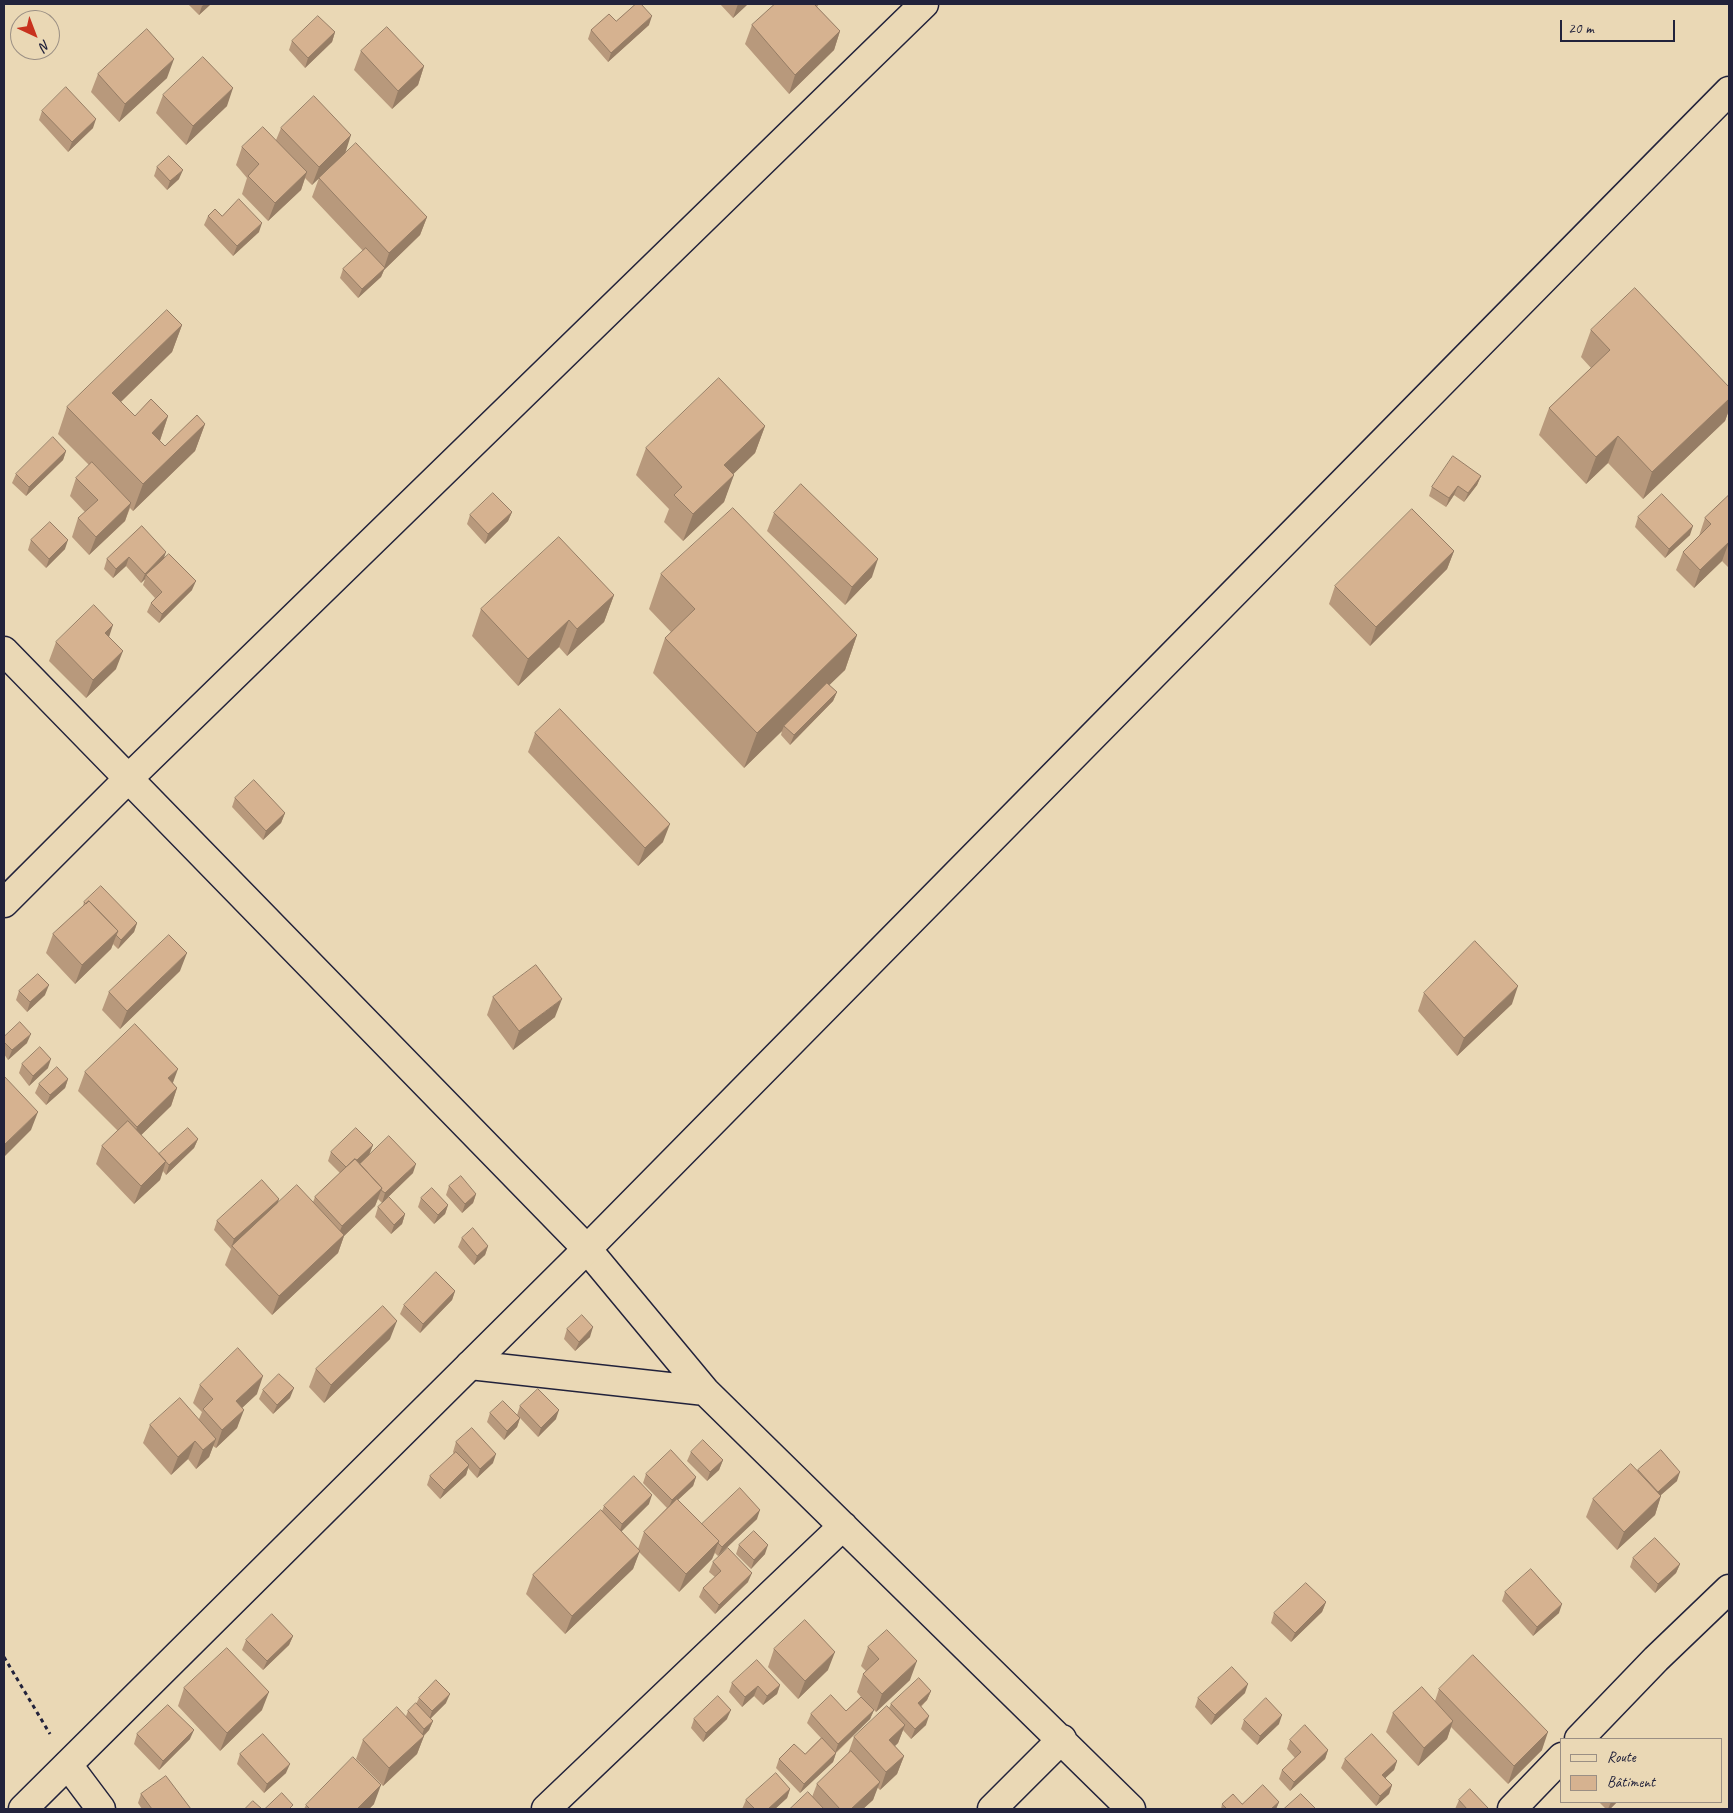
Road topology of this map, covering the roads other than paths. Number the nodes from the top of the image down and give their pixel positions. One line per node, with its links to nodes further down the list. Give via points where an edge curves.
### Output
1 (924, 4): 4 (street)
2 (1729, 91): 6 (street)
3 (4, 651): 4 (street)
4 (129, 778): 5 (street); 6 (street)
5 (4, 903)
6 (587, 1248): 7 (street); 8 (street)
7 (470, 1365): 8 (street); 14 (street)
8 (705, 1391): 9 (street)
9 (843, 1526): 12 (street); 17 (street)
10 (1729, 1589): 11 (street)
11 (1580, 1738)
12 (1062, 1739): 18 (street); 19 (street)
13 (1560, 1760): 20 (street)
14 (68, 1765): 15 (street); 16 (street)
15 (24, 1809)
16 (101, 1809)
17 (546, 1809)
18 (992, 1809)
19 (1131, 1809)
20 (1512, 1809)

